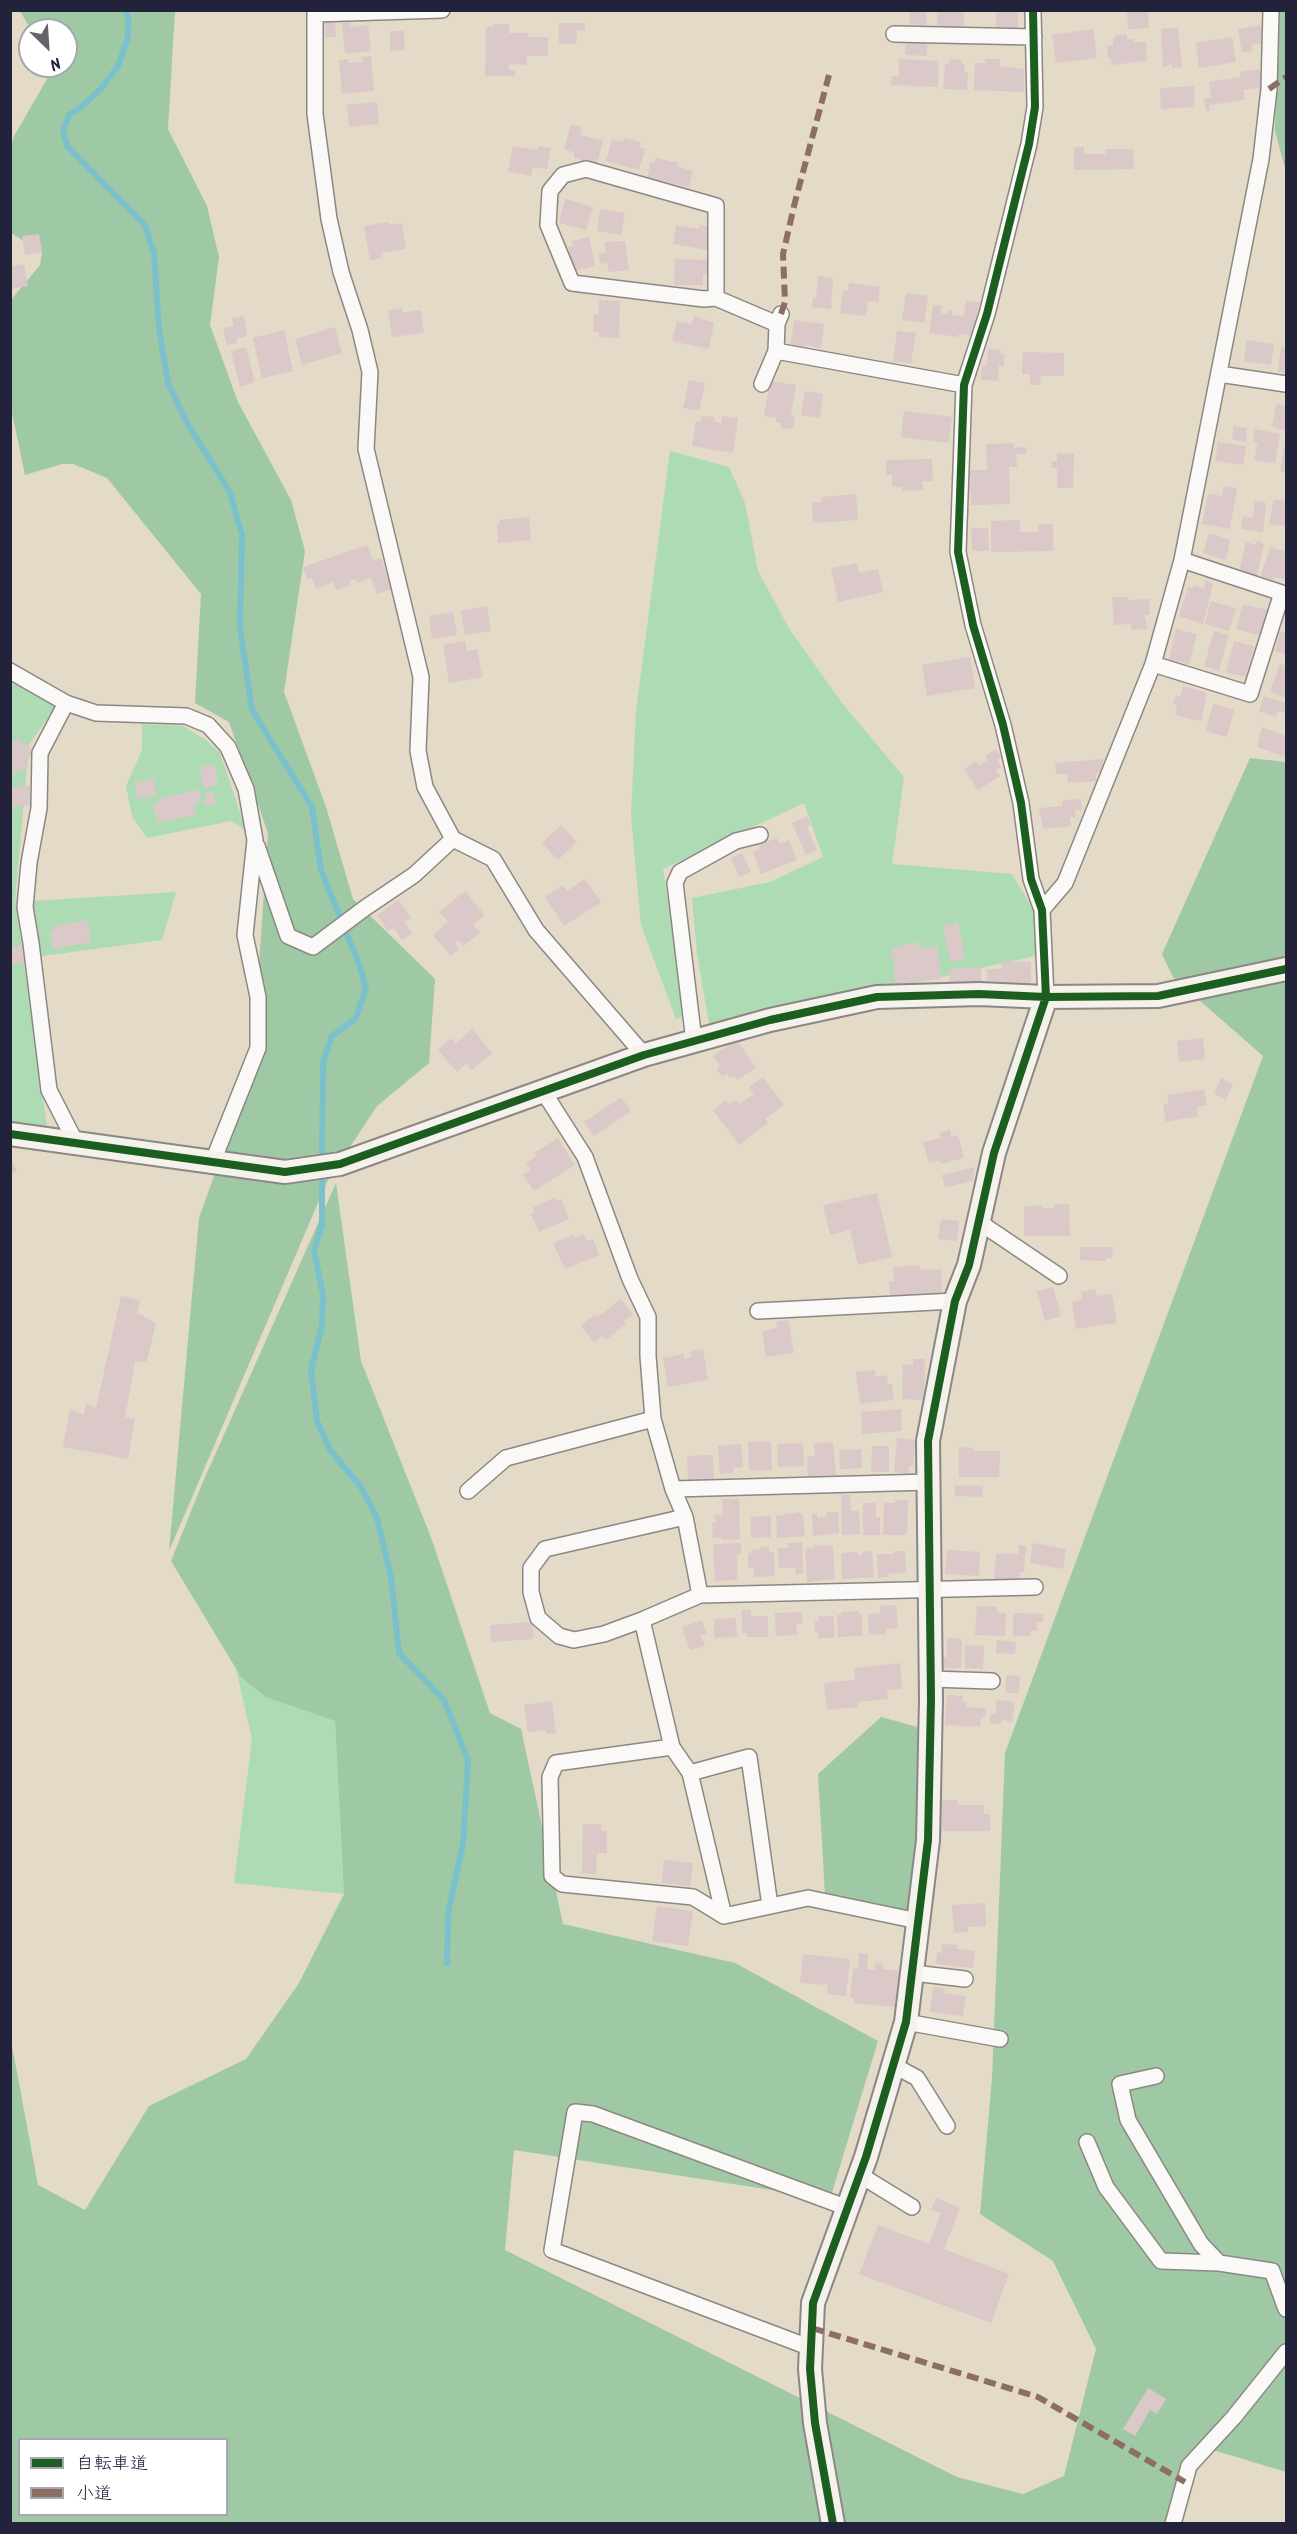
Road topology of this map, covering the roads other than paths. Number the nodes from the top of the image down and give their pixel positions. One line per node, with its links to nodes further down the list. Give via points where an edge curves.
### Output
1 (442, 10): 4 (street)
2 (1033, 10): 6 (street)
3 (1272, 10): 9 (street, via 1261,159)
4 (315, 12): 18 (street, via 315,114 329,219 370,372 366,449 421,677 418,751 425,787)
5 (894, 34): 6 (street)
6 (1034, 38): 12 (street, via 1035,107 1029,144 987,314)
7 (716, 298): 7 (street, via 572,283 548,225 550,191 563,175 586,169 716,206); 8 (street, via 779,319)
8 (776, 351): 10 (street); 12 (street)
9 (1219, 374): 11 (street); 13 (street)
10 (762, 384)
11 (1287, 384)
12 (964, 386): 20 (street, via 958,552 973,625 1003,725 1021,803 1031,879)
13 (1182, 560): 14 (street); 14 (street, via 1282,593 1250,694)
14 (1153, 664): 20 (street, via 1065,883)
15 (10, 671): 16 (street)
16 (66, 703): 19 (street, via 96,712 186,716 208,725 228,747 246,789); 27 (street, via 40,753 39,808 25,907 49,1090)
17 (760, 835): 23 (street, via 735,841 680,872 675,883)
18 (453, 839): 19 (street, via 414,875 313,947 288,936); 24 (street, via 493,859 536,930)
19 (255, 840): 28 (street, via 245,935 258,997 258,1048)
20 (1042, 910): 22 (street)
21 (1287, 969): 22 (street, via 1158,996)
22 (1046, 997): 23 (street, via 877,997); 29 (street, via 994,1153)
23 (694, 1041): 24 (street)
24 (644, 1055): 25 (street)
25 (543, 1091): 28 (street, via 340,1164 285,1172); 33 (street, via 585,1157 648,1317)
26 (10, 1134): 27 (street)
27 (76, 1143): 28 (street)
28 (213, 1161)
29 (979, 1222): 30 (street); 31 (street)
30 (1059, 1276)
31 (955, 1301): 32 (street); 34 (street, via 928,1441)
32 (758, 1311)
33 (653, 1419): 35 (street); 36 (street, via 506,1458)
34 (929, 1482): 35 (street); 39 (street)
35 (673, 1488): 37 (street)
36 (468, 1491)
37 (685, 1516): 40 (street); 41 (street, via 545,1550 531,1568 531,1592 538,1618 559,1636 574,1640)
38 (1035, 1587): 39 (street)
39 (929, 1589): 40 (street); 42 (street)
40 (699, 1595): 41 (street)
41 (642, 1620): 44 (street)
42 (931, 1679): 43 (street); 48 (street, via 928,1840)
43 (992, 1681)
44 (672, 1747): 45 (street); 47 (street, via 556,1763 550,1777 552,1876 562,1884 693,1897)
45 (690, 1773): 46 (street, via 749,1757); 47 (street)
46 (770, 1906): 47 (street); 48 (street, via 808,1898)
47 (724, 1916)
48 (918, 1921): 49 (street)
49 (912, 1973): 50 (street); 51 (street)
50 (965, 1979)
51 (906, 2022): 52 (street); 53 (street)
52 (1000, 2039)
53 (893, 2065): 55 (street, via 917,2078); 57 (street)
54 (1156, 2076): 60 (street, via 1120,2084 1128,2120 1201,2244)
55 (947, 2126)
56 (1087, 2142): 60 (street, via 1106,2187 1161,2261)
57 (860, 2175): 58 (street); 59 (street)
58 (912, 2207)
59 (848, 2208): 62 (street, via 813,2303); 62 (street, via 593,2114 575,2112 552,2250)
60 (1220, 2264): 61 (street, via 1272,2271)
61 (1287, 2309)
62 (811, 2348): 64 (street, via 815,2423)
63 (1287, 2352): 65 (street, via 1189,2466)
64 (833, 2523)
65 (1173, 2523)

